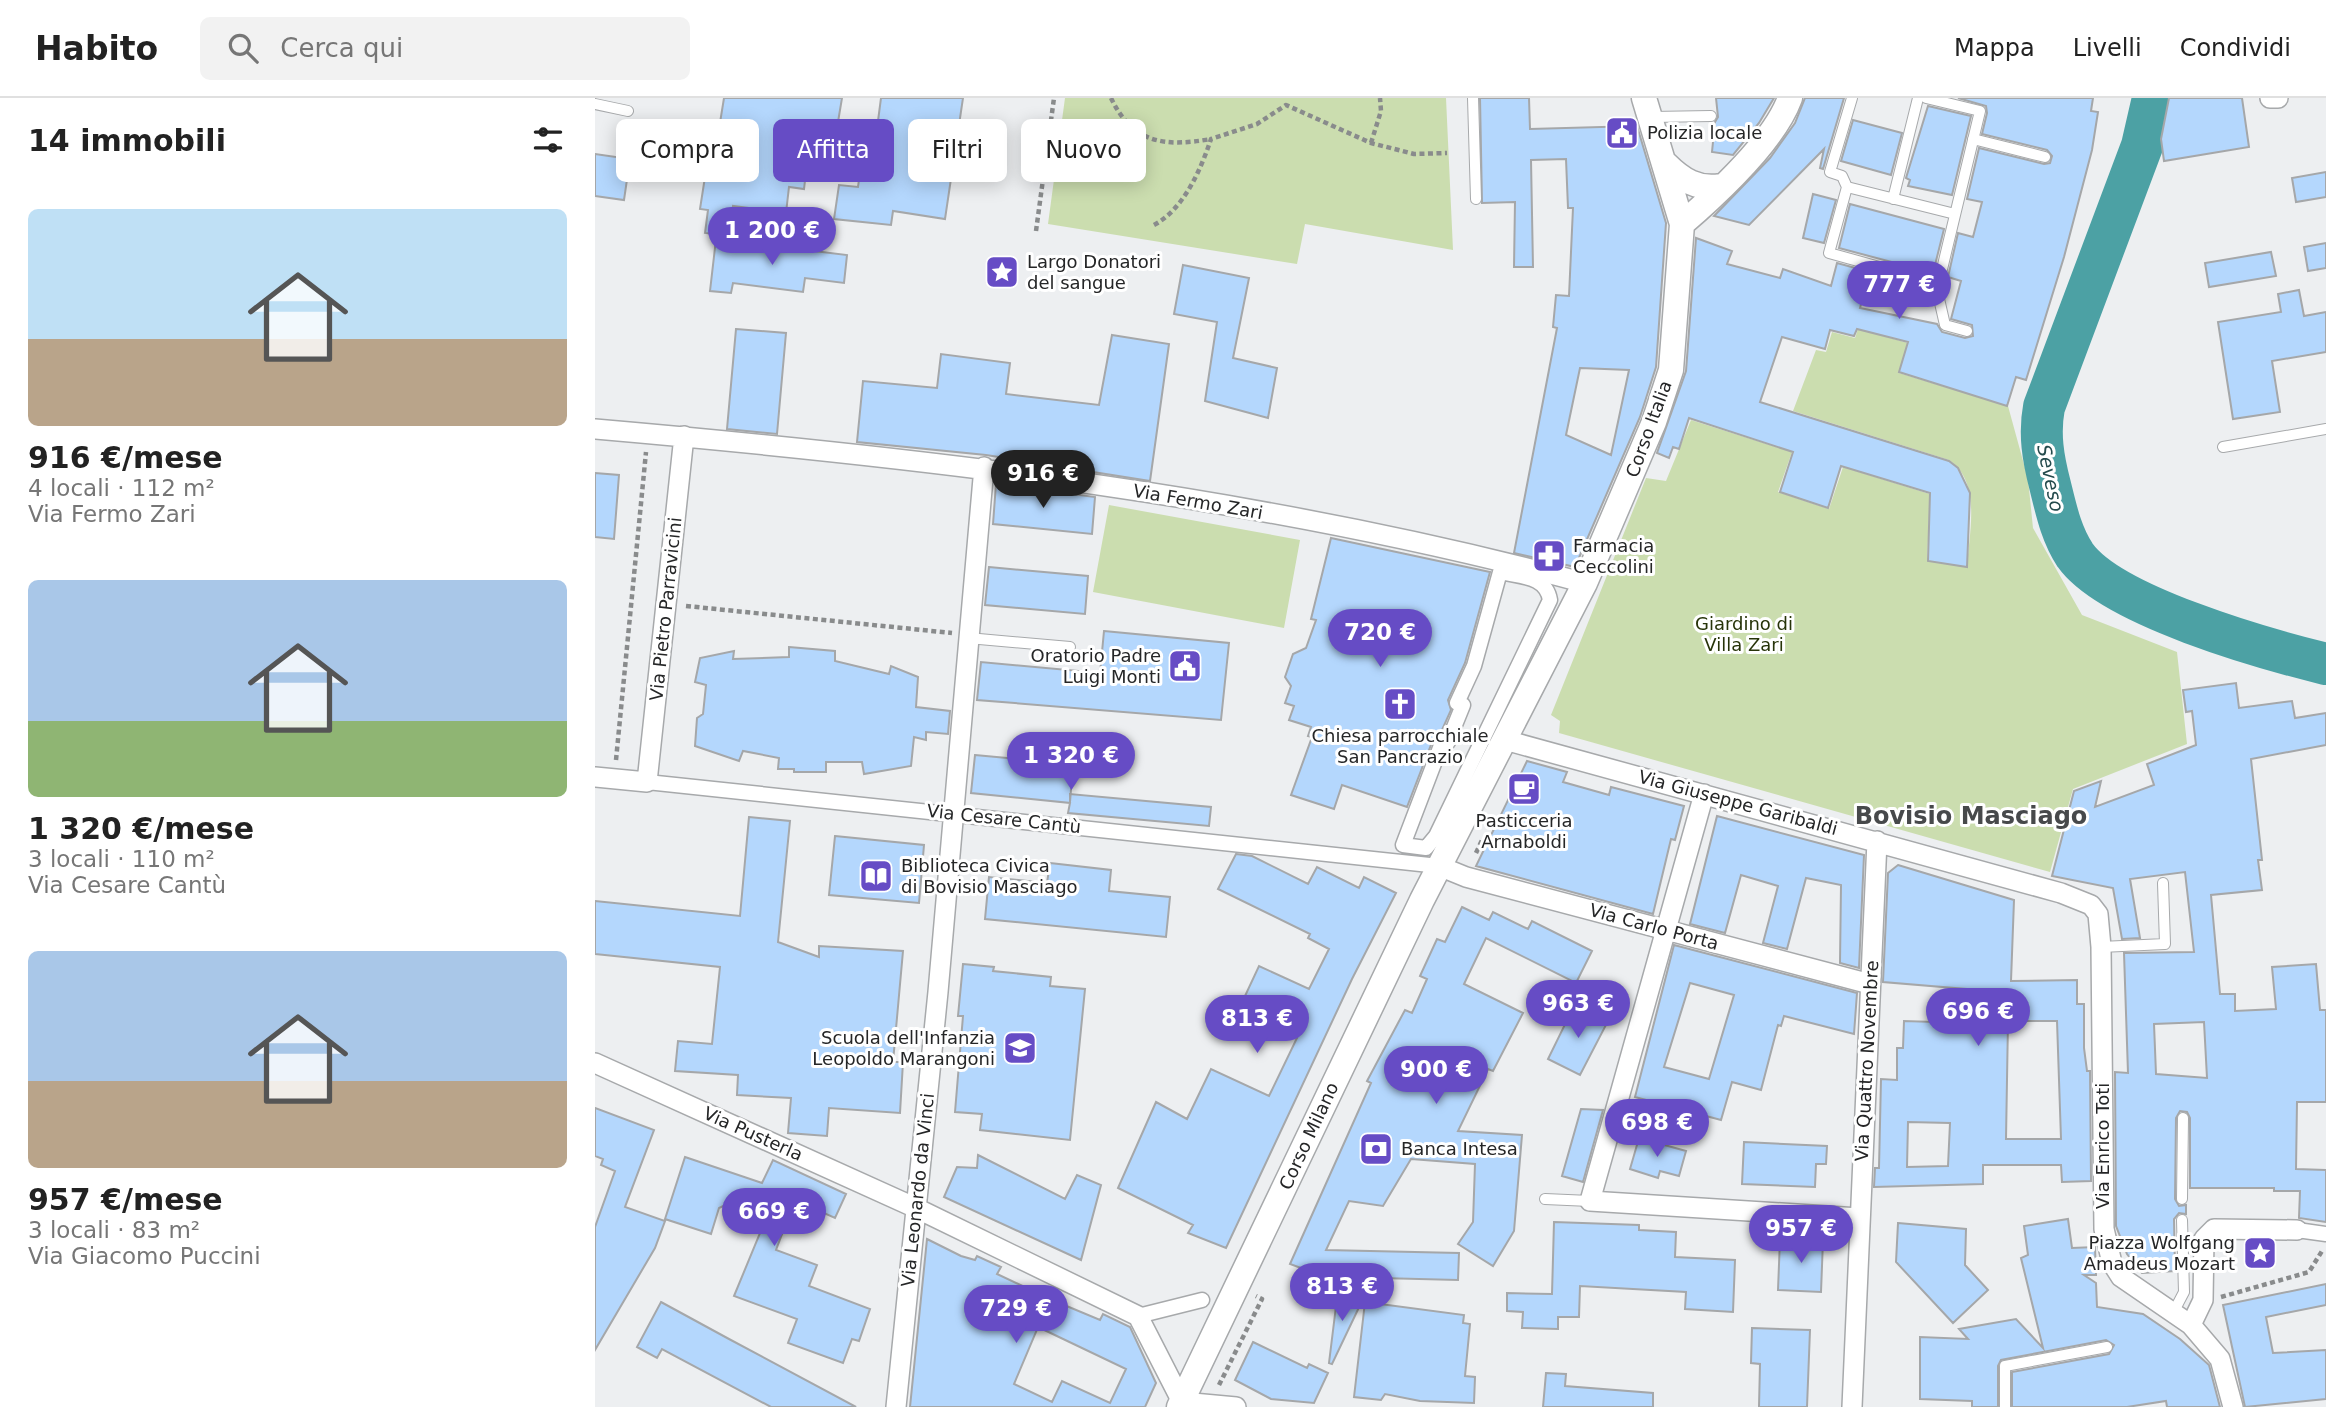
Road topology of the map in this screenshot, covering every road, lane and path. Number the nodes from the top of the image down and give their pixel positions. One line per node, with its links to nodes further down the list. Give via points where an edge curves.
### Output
1 (1054, 98): 30 (path)
2 (1111, 98): 17 (path, via 1121,120 1145,137 1175,145)
3 (1291, 98): 13 (path)
4 (1380, 98): 19 (path, via 1381,111)
5 (1473, 98): 25 (lane)
6 (1790, 98): 23 (street, via 1766,137)
7 (1851, 98): 24 (lane, via 1830,172 1842,176)
8 (1918, 98): 26 (lane)
9 (1926, 98): 18 (lane, via 1980,111)
10 (2270, 98): 11 (street)
11 (2278, 98)
12 (595, 104): 15 (lane)
13 (1286, 105): 17 (path, via 1257,124); 19 (path)
14 (1648, 108): 16 (lane); 22 (street, Corso Italia)
15 (628, 111)
16 (1711, 116)
17 (1211, 139): 28 (path, via 1202,167 1175,208)
18 (1973, 139): 21 (lane); 27 (lane)
19 (1371, 143): 20 (path, via 1414,154)
20 (1447, 153)
21 (2045, 157)
22 (1666, 164): 23 (street, via 1693,184); 29 (street, Corso Italia)
23 (1721, 186): 29 (street)
24 (1847, 187): 26 (lane); 31 (lane, via 1829,253 1883,268 1881,275)
25 (1476, 199)
26 (1893, 199): 27 (lane)
27 (1955, 214): 31 (lane)
28 (1154, 225)
29 (1682, 225): 40 (street, Corso Italia, via 1668,381 1639,461)
30 (1036, 231)
31 (1937, 290): 32 (lane, via 1945,325)
32 (1967, 331)
33 (595, 429): 35 (street, Via Fermo Zari)
34 (2326, 429): 37 (lane)
35 (648, 433): 36 (street, Via Fermo Zari); 46 (path)
36 (684, 436): 38 (street, Via Fermo Zari); 47 (street, Via Pietro Parravicini)
37 (2223, 447)
38 (983, 467): 39 (street, Via Fermo Zari, via 1151,493); 43 (street, Via Leonardo da Vinci)
39 (1503, 567): 39 (street, via 1474,666 1457,703 1463,705 1448,742 1443,740 1402,845 1426,848 1436,836 1551,600 1541,581); 40 (street, Via Fermo Zari)
40 (1585, 583): 45 (street, Corso Italia)
41 (684, 619): 42 (path, via 686,606 955,633)
42 (957, 620)
43 (968, 638): 44 (lane); 49 (street, Via Leonardo da Vinci)
44 (1070, 647)
45 (1505, 740): 48 (street, Via Giuseppe Garibaldi); 51 (street, Corso Milano)
46 (605, 777): 47 (street, Via Cesare Cantù)
47 (647, 782): 49 (street, Via Cesare Cantù)
48 (1704, 794): 50 (street, Via Giuseppe Garibaldi); 54 (street)
49 (954, 813): 51 (street, Via Cesare Cantù); 62 (street, Via Leonardo da Vinci)
50 (1877, 841): 53 (street, Via Giuseppe Garibaldi); 56 (street, Via Quattro Novembre)
51 (1439, 866): 54 (street, Via Carlo Porta); 73 (street, Corso Milano)
52 (2163, 883): 55 (lane, via 2165,944)
53 (2091, 905): 55 (street, Via Enrico Toti, via 2098,914)
54 (1665, 930): 56 (street, Via Carlo Porta); 61 (street)
55 (2101, 947): 69 (street, Via Enrico Toti, via 2107,1247 2121,1277)
56 (1870, 984): 63 (street, Via Quattro Novembre)
57 (595, 1063): 62 (street, Via Pusterla)
58 (2183, 1118): 60 (lane)
59 (1545, 1199): 61 (lane)
60 (2182, 1199)
61 (1590, 1201): 63 (street)
62 (916, 1208): 70 (street, Via Pusterla); 74 (street, Via Leonardo da Vinci)
63 (1859, 1218): 76 (street, Via Quattro Novembre)
64 (2182, 1220): 69 (lane, via 2184,1292)
65 (2297, 1230): 66 (street); 68 (street, via 2209,1232 2204,1239)
66 (2322, 1235): 68 (path, via 2322,1253 2309,1272 2217,1300)
67 (1202, 1300): 70 (street)
68 (2203, 1300): 71 (street)
69 (2173, 1313): 71 (street, Via Enrico Toti)
70 (1138, 1316): 73 (street)
71 (2191, 1325): 78 (street, Via Enrico Toti, via 2220,1359)
72 (2106, 1347): 77 (lane, via 2005,1366)
73 (1180, 1405): 75 (street)
74 (896, 1407)
75 (1236, 1407)
76 (1852, 1407)
77 (2005, 1407)
78 (2233, 1407)

